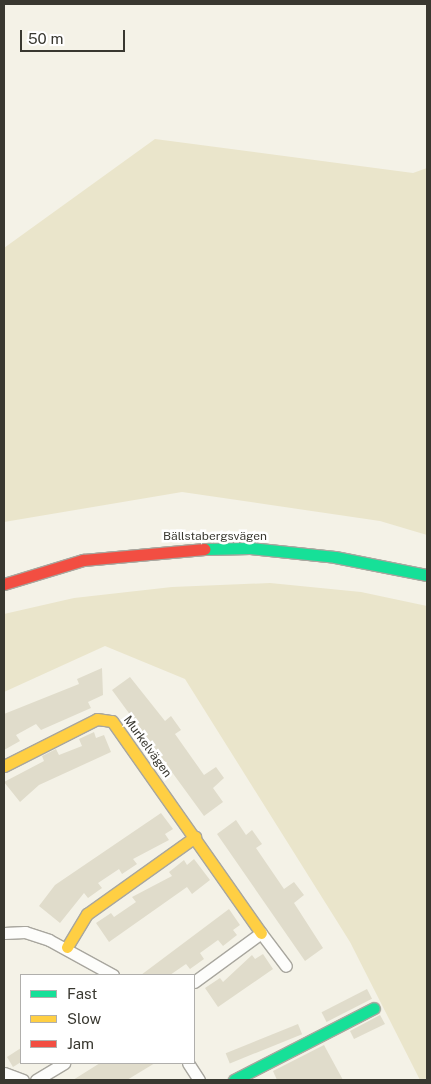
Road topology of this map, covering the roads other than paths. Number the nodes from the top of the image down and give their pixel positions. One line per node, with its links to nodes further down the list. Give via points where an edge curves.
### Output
1 (427, 575): 2 (street, Bällstabergsvägen, via 335,557 250,548 182,549 83,560)
2 (4, 584)
3 (4, 766): 4 (street, Murkelvägen, via 30,749 105,718 119,730)
4 (195, 837): 6 (street, Murkelvägen); 7 (street, via 87,914)
5 (4, 933): 7 (street, via 24,932)
6 (261, 933): 8 (street, Murkelvägen); 10 (street)
7 (67, 947): 9 (street)
8 (286, 966)
9 (111, 974)
10 (195, 981)
11 (374, 1008): 18 (street)
12 (62, 1064): 16 (street)
13 (189, 1064): 17 (street)
14 (4, 1073): 15 (street)
15 (19, 1080)
16 (36, 1080)
17 (199, 1080)
18 (234, 1080)

